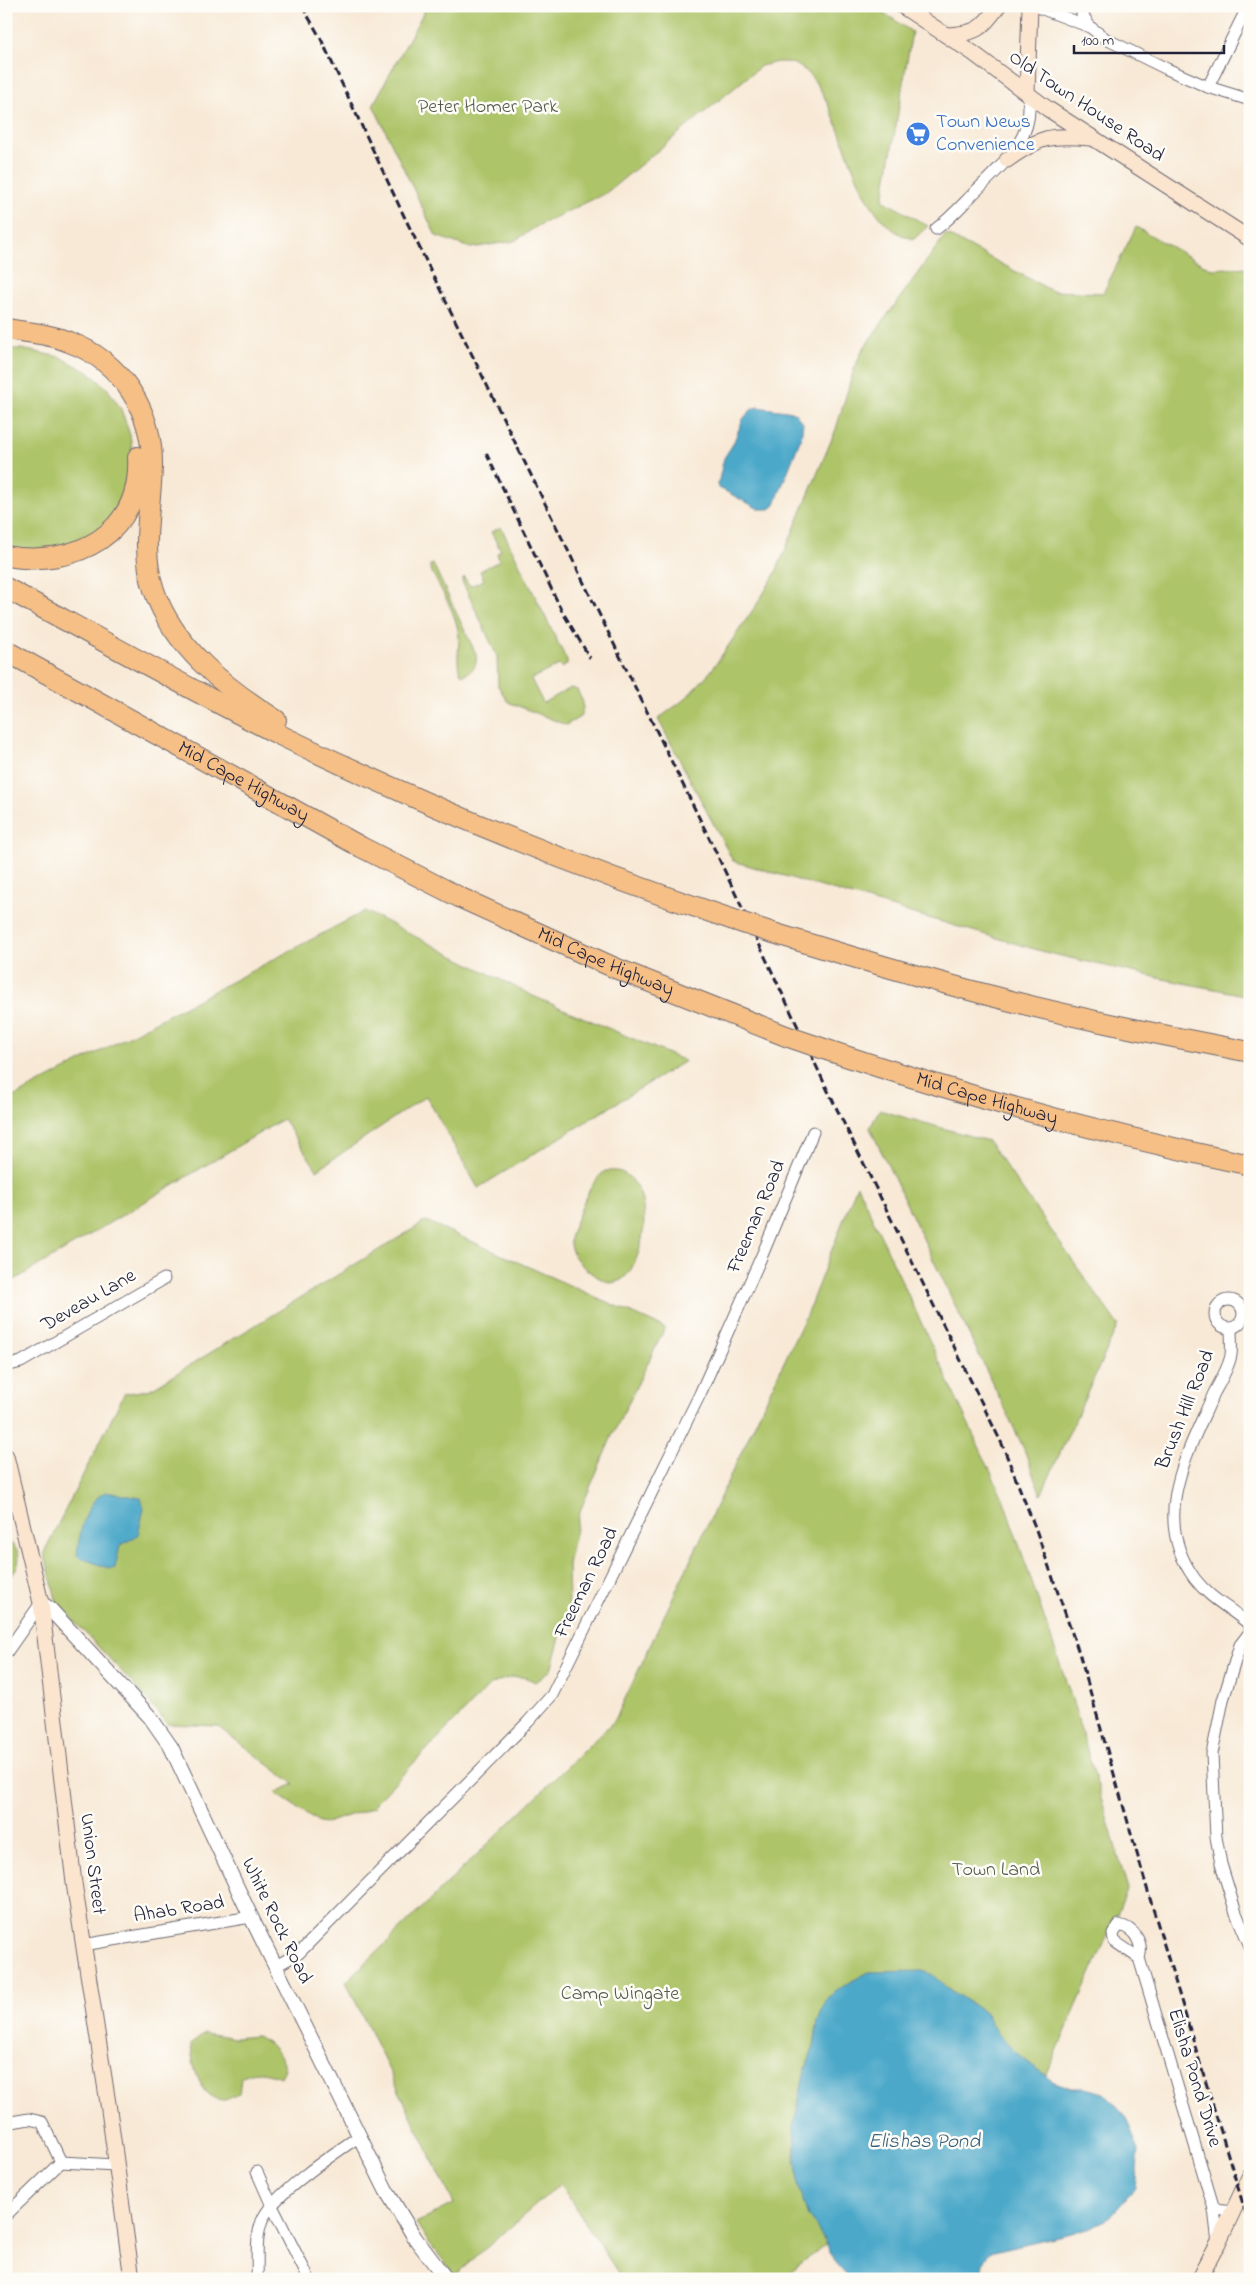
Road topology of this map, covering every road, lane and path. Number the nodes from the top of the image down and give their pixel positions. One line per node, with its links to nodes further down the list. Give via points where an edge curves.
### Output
1 (902, 6): 8 (main road, Old Town House Road)
2 (998, 6): 8 (main road, via 974,32)
3 (1030, 6): 10 (main road)
4 (1035, 6): 7 (street)
5 (1082, 6): 7 (street, via 1082,14)
6 (1248, 6): 9 (street)
7 (1090, 27): 9 (street, via 1115,44)
8 (946, 35): 10 (main road, Old Town House Road)
9 (1208, 87): 11 (street)
10 (1027, 94): 12 (main road, Old Town House Road); 13 (street, via 1030,105 1027,127)
11 (1250, 100)
12 (1093, 139): 13 (main road, via 1047,137); 15 (main road, Old Town House Road)
13 (1008, 160): 14 (street)
14 (936, 229)
15 (1250, 239)
16 (6, 329): 21 (highway, via 58,338 80,346 101,359 124,381 137,401 150,440 152,466 147,554 154,590 164,613 212,673)
17 (6, 343): 18 (highway, via 60,351 99,373 116,391 129,413 139,466 135,490 125,512 112,530 95,544 59,558)
18 (6, 556)
19 (6, 588): 21 (highway, via 182,684)
20 (6, 651): 24 (highway, Mid Cape Highway, bridge, via 361,847 461,898 632,975 786,1036 939,1086 1039,1115)
21 (334, 760): 22 (highway, bridge, via 533,846 731,920 989,996)
22 (1250, 1052)
23 (812, 1132): 37 (street, Freeman Road, via 763,1253 700,1394 552,1694 305,1946)
24 (1250, 1164)
25 (164, 1279): 27 (street, Deveau Lane, via 21,1362)
26 (1231, 1328): 30 (street, Brush Hill Road, via 1231,1356 1180,1472 1174,1513 1179,1548 1196,1580 1217,1601)
27 (6, 1366)
28 (6, 1456): 29 (main road, Union Street)
29 (41, 1603): 32 (street); 33 (street, White Rock Road, via 114,1678 166,1739); 34 (main road, Union Street)
30 (1250, 1625)
31 (1250, 1632): 35 (street, via 1240,1645 1222,1700 1212,1754 1219,1855 1236,1913)
32 (6, 1653)
33 (251, 1917): 34 (street, Ahab Road); 37 (street, White Rock Road)
34 (83, 1944): 41 (main road, Union Street)
35 (1250, 1946)
36 (1138, 1958): 45 (street, Elisha Pond Drive)
37 (276, 1966): 39 (street, White Rock Road)
38 (6, 2123): 40 (street, via 29,2119 42,2122)
39 (360, 2136): 44 (street, via 305,2175); 52 (street, White Rock Road, via 409,2229)
40 (61, 2162): 41 (street); 47 (street)
41 (116, 2165): 49 (main road, Union Street)
42 (257, 2172): 44 (street)
43 (1250, 2175): 46 (main road)
44 (272, 2206): 50 (street, via 260,2231); 51 (street)
45 (1214, 2208): 46 (street); 48 (street, Elisha Pond Drive)
46 (1233, 2211): 48 (main road)
47 (6, 2215)
48 (1218, 2244): 53 (main road)
49 (132, 2279)
50 (257, 2279)
51 (309, 2279)
52 (446, 2279)
53 (1198, 2279)

